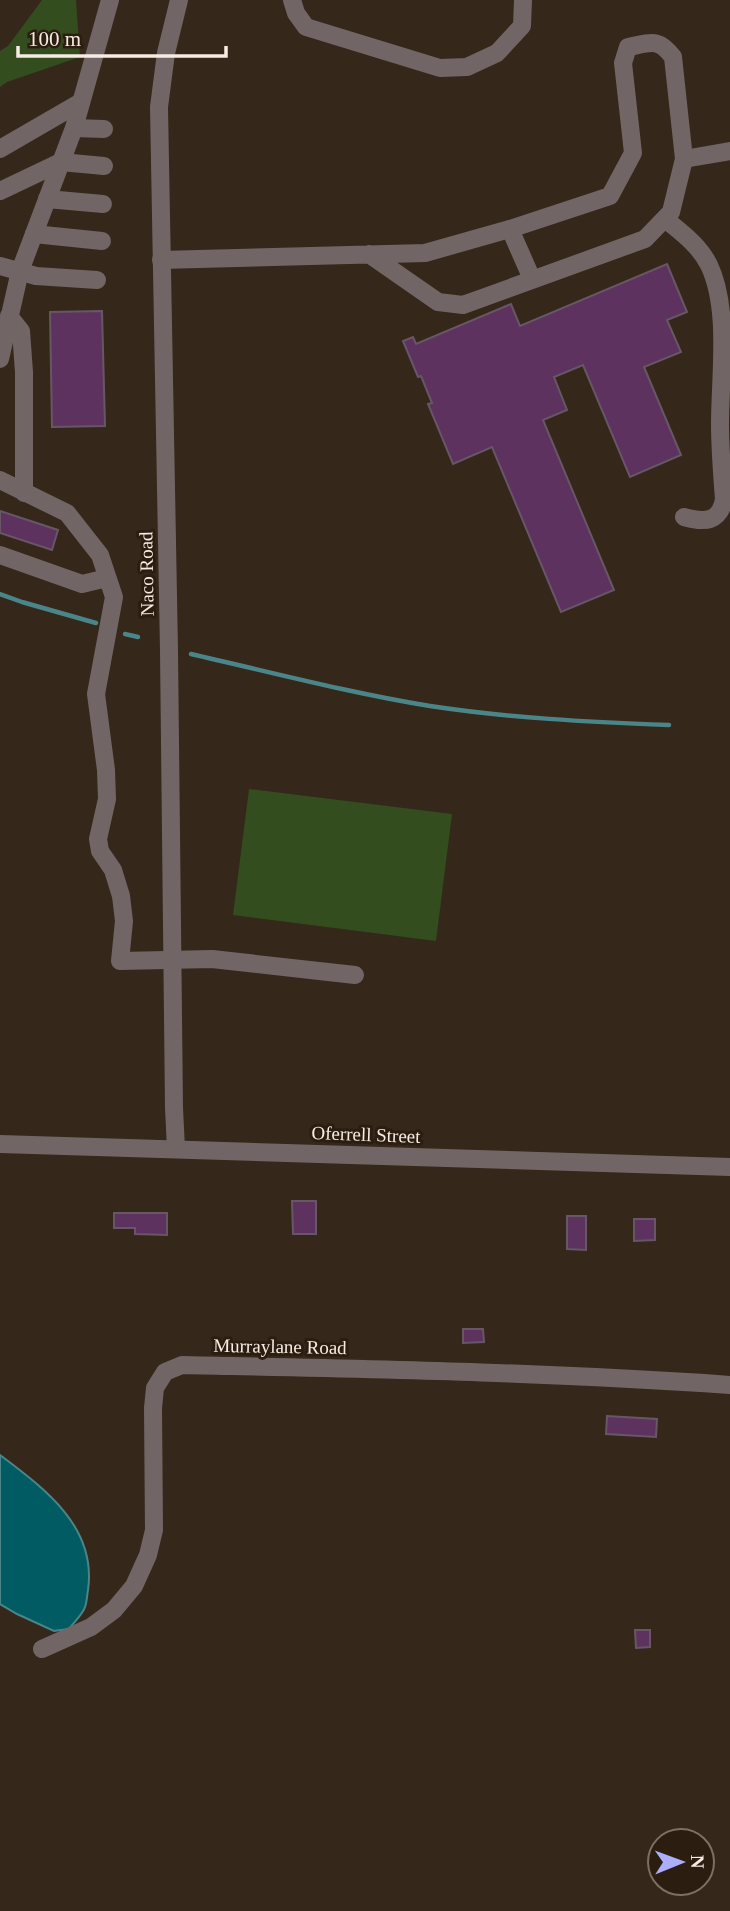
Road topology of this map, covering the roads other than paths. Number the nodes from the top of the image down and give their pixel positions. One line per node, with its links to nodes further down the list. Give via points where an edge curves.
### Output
1 (110, 0): 5 (street)
2 (179, 0): 21 (street, Naco Road, via 159,107)
3 (292, 0): 4 (street, via 306,27 440,68 467,67 497,53 522,26)
4 (523, 0)
5 (81, 102): 6 (street); 8 (street)
6 (74, 128): 7 (street); 11 (street)
7 (104, 129)
8 (0, 149)
9 (730, 151): 10 (street)
10 (684, 159): 16 (street, via 671,212); 17 (street, via 673,57 655,42 628,47 623,63 633,153 610,196)
11 (61, 162): 12 (street); 13 (street); 14 (street)
12 (104, 166)
13 (0, 191)
14 (47, 199): 15 (street); 18 (street)
15 (103, 204)
16 (665, 219): 24 (street, via 645,239); 30 (street, via 703,254 718,293 722,323 724,499 713,518)
17 (510, 229): 20 (street, via 425,253); 24 (street)
18 (34, 234): 19 (street); 23 (street)
19 (102, 241)
20 (369, 254): 21 (street); 24 (street, via 438,302 463,305)
21 (161, 260): 33 (street, Naco Road)
22 (0, 266): 23 (street)
23 (20, 271): 25 (street); 26 (street)
24 (532, 279)
25 (97, 280)
26 (9, 316): 27 (street); 29 (street, via 21,331)
27 (0, 356)
28 (0, 480): 29 (street)
29 (24, 493): 32 (street, via 67,513 100,555)
30 (684, 517)
31 (0, 555): 32 (street, via 82,584)
32 (107, 578): 33 (street, via 114,597 96,694 107,799 98,839 100,851 113,870 121,896 120,961)
33 (173, 961): 34 (street, via 212,959); 36 (street, Naco Road)
34 (355, 975)
35 (0, 1144): 36 (street, Oferrell Street)
36 (176, 1149): 37 (street, Oferrell Street)
37 (730, 1167)
38 (730, 1385): 39 (street, Murraylane Road, via 435,1370 182,1365 165,1371 155,1388 152,1408 154,1530 134,1587 91,1627)
39 (42, 1649)

